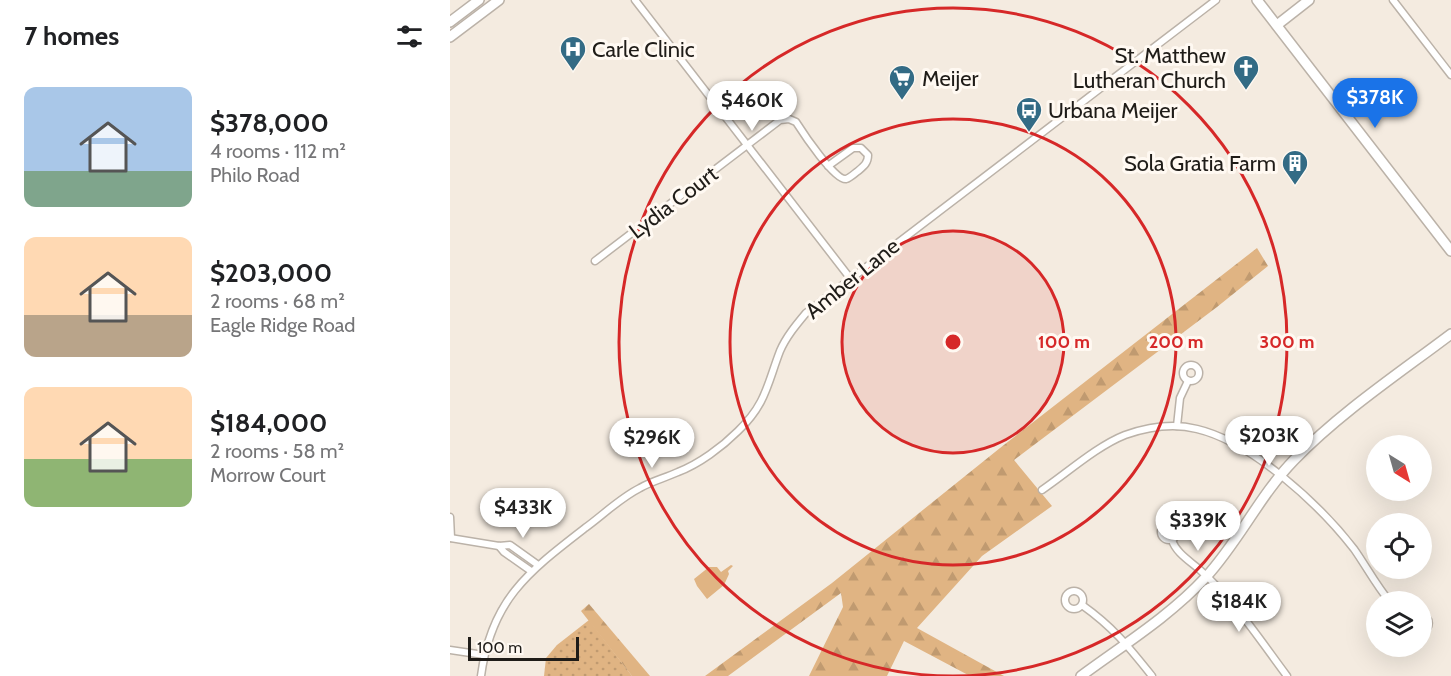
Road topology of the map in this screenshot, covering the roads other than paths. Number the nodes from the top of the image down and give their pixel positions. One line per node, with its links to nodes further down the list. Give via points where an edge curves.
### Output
1 (479, 0): 8 (street)
2 (499, 0): 10 (street)
3 (635, 0): 12 (street)
4 (1216, 0): 16 (street, Amber Lane)
5 (1257, 0): 9 (street)
6 (1309, 0): 9 (street)
7 (1393, 0): 11 (street)
8 (450, 22)
9 (1277, 25): 14 (street)
10 (450, 37)
11 (1451, 75)
12 (747, 145): 13 (street, Lydia Court, via 780,120 789,119 796,122); 15 (street, Lydia Court); 16 (street)
13 (828, 166): 13 (street, via 846,179 864,166 868,156 861,148 853,148)
14 (1451, 251)
15 (596, 261)
16 (850, 278): 26 (street, Amber Lane, via 814,305 795,326 781,350 766,393 736,433 694,464 629,495)
17 (1451, 334): 20 (street, via 1334,423)
18 (1188, 381): 19 (street, via 1180,398)
19 (1177, 426): 20 (street, via 1219,436); 21 (street, via 1123,436)
20 (1280, 475): 28 (street); 29 (street, via 1344,537)
21 (1042, 490)
22 (450, 517): 23 (street)
23 (450, 538): 25 (street)
24 (1172, 540): 28 (street)
25 (499, 546): 26 (street, via 510,545); 27 (street)
26 (538, 565): 27 (street, Amber Lane)
27 (531, 571): 33 (street, Amber Lane, via 498,615)
28 (1207, 576): 31 (street); 37 (street)
29 (1382, 591)
30 (1082, 605): 31 (street)
31 (1126, 642): 35 (street); 36 (street)
32 (450, 650): 33 (street)
33 (484, 655): 34 (street, Amber Lane)
34 (481, 676)
35 (1081, 676)
36 (1152, 676)
37 (1287, 676)

